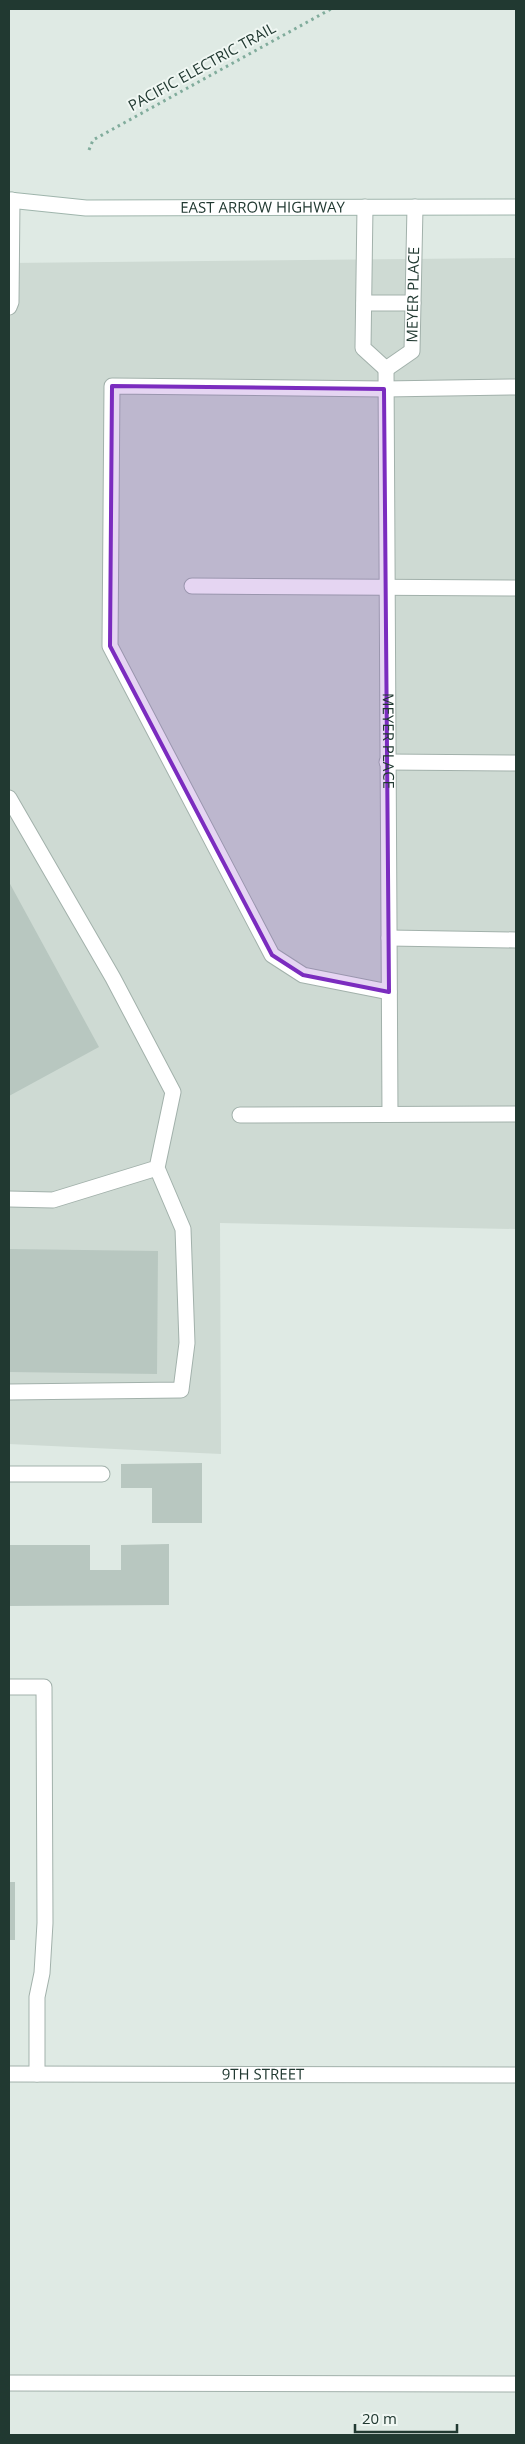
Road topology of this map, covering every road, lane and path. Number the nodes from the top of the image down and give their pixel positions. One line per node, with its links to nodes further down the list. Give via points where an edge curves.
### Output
1 (331, 9): 2 (path, PACIFIC ELECTRIC TRAIL, via 93,140)
2 (89, 150)
3 (10, 200): 4 (street, EAST ARROW HIGHWAY, via 86,208); 9 (street)
4 (365, 207): 5 (street, EAST ARROW HIGHWAY); 7 (street)
5 (414, 207): 6 (street, EAST ARROW HIGHWAY); 8 (street, MEYER PLACE)
6 (516, 207)
7 (364, 303): 8 (street); 10 (street, via 363,348)
8 (413, 303): 10 (street, MEYER PLACE, via 412,351)
9 (10, 304)
10 (386, 370): 12 (street, MEYER PLACE)
11 (516, 387): 12 (street)
12 (384, 389): 14 (street, MEYER PLACE); 21 (street, via 112,386 110,646 272,955 304,975)
13 (192, 586): 14 (street)
14 (386, 587): 15 (street); 16 (street, MEYER PLACE)
15 (516, 588)
16 (387, 762): 17 (street); 19 (street, MEYER PLACE)
17 (516, 763)
18 (9, 798): 25 (street, via 113,978 173,1092)
19 (389, 938): 20 (street); 21 (street, MEYER PLACE)
20 (516, 940)
21 (389, 992): 22 (street, MEYER PLACE)
22 (390, 1114): 23 (street); 24 (street)
23 (516, 1114)
24 (240, 1115)
25 (156, 1168): 26 (street, via 52,1200); 27 (street, via 183,1229 187,1343 181,1390)
26 (9, 1199)
27 (9, 1392)
28 (9, 1474): 29 (street)
29 (102, 1474)
30 (9, 1687): 32 (street, via 44,1687 46,1923 37,1997)
31 (9, 2074): 32 (street, 9TH STREET)
32 (36, 2074): 33 (street, 9TH STREET)
33 (516, 2075)
34 (9, 2383): 35 (street)
35 (516, 2384)

